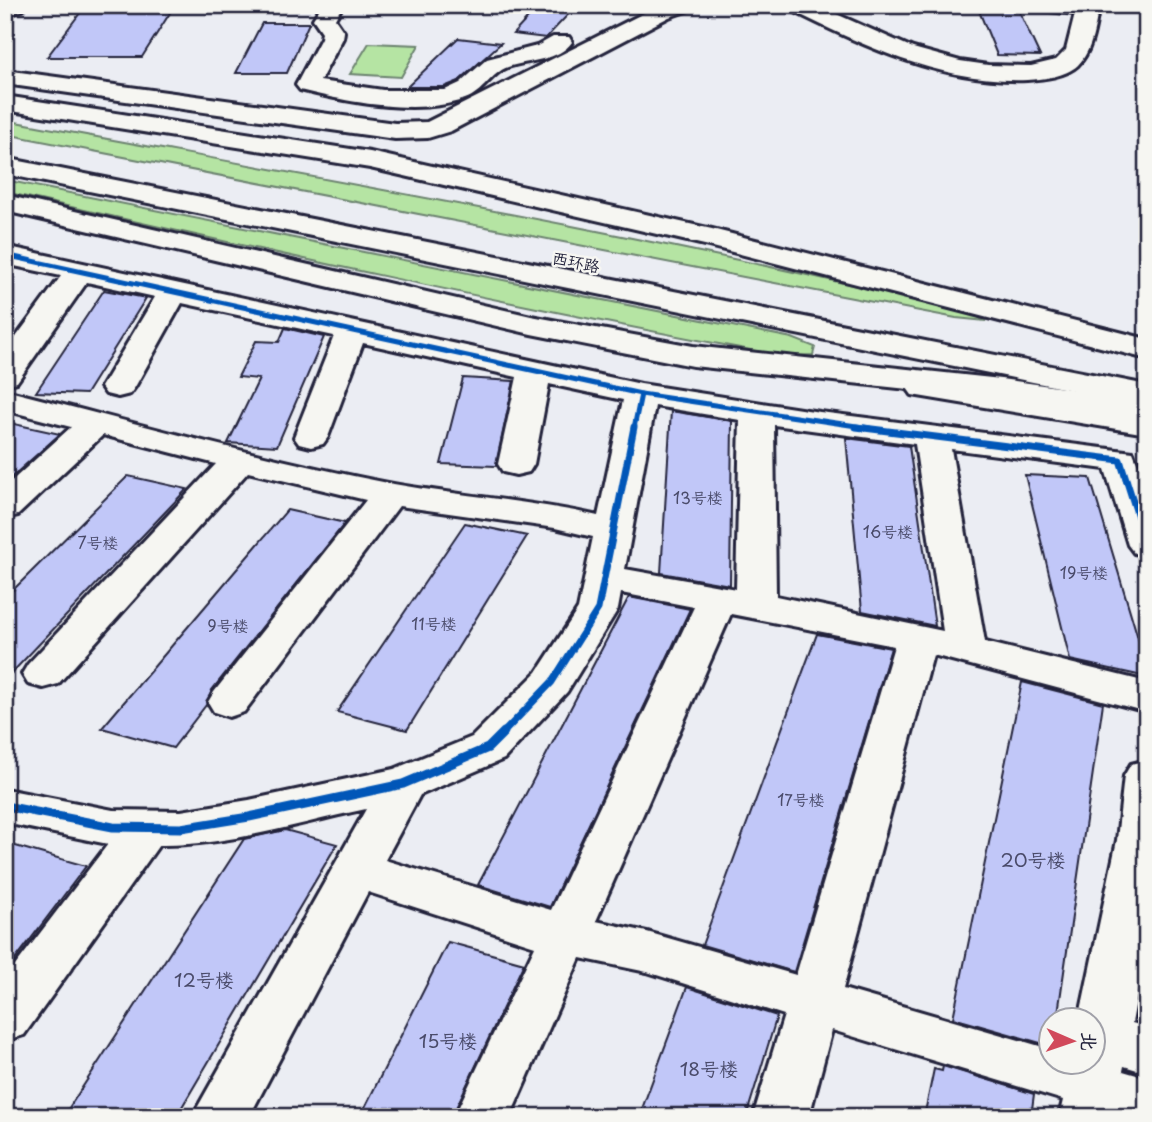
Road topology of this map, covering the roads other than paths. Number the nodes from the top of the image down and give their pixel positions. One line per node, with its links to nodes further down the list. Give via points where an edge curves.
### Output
1 (15, 5): 8 (main road)
2 (332, 5): 6 (main road, via 324,19 332,38 308,85 437,98 456,95 492,65 548,51)
3 (681, 5): 9 (main road, via 428,130 395,131)
4 (799, 5): 7 (main road, via 888,49 930,63 997,74 1050,70 1067,63 1076,54)
5 (1049, 5): 7 (main road)
6 (624, 7)
7 (1087, 7)
8 (5, 10)
9 (5, 77)
10 (5, 103): 18 (main road, via 370,160 712,238)
11 (5, 148): 24 (main road, 西环路)
12 (5, 166): 24 (main road, 西环路)
13 (5, 203): 24 (main road, via 531,325 693,356)
14 (5, 255): 15 (main road)
15 (79, 272): 16 (main road); 20 (main road)
16 (173, 292): 17 (main road); 21 (main road)
17 (352, 331): 19 (main road); 28 (main road)
18 (1147, 349)
19 (535, 371): 22 (main road); 30 (main road)
20 (5, 375)
21 (118, 387)
22 (641, 394): 25 (main road); 33 (main road)
23 (5, 400): 26 (main road)
24 (1141, 404)
25 (757, 412): 27 (main road); 36 (main road)
26 (96, 423): 29 (main road); 32 (main road)
27 (931, 436): 34 (main road, via 1120,460); 38 (main road)
28 (311, 437)
29 (240, 460): 31 (main road); 39 (main road)
30 (516, 464)
31 (390, 494): 33 (main road, via 555,517); 41 (main road)
32 (5, 507)
33 (614, 531): 35 (main road)
34 (1147, 545)
35 (605, 578): 36 (main road); 43 (main road, via 598,609 552,682 488,748)
36 (737, 602): 37 (main road); 47 (main road)
37 (917, 638): 38 (main road); 48 (main road)
38 (966, 650): 40 (main road)
39 (43, 674)
40 (1147, 697)
41 (229, 702)
42 (1147, 776): 50 (main road)
43 (403, 784): 45 (main road, via 249,817 181,828); 46 (main road)
44 (5, 806): 45 (main road, via 113,827)
45 (146, 828): 49 (main road)
46 (356, 869): 47 (main road); 52 (main road)
47 (564, 934): 48 (main road, via 647,952); 53 (main road)
48 (814, 1001): 50 (main road); 54 (main road)
49 (5, 1019)
50 (1107, 1072): 51 (main road)
51 (1147, 1102)
52 (220, 1117)
53 (482, 1117)
54 (781, 1117)

